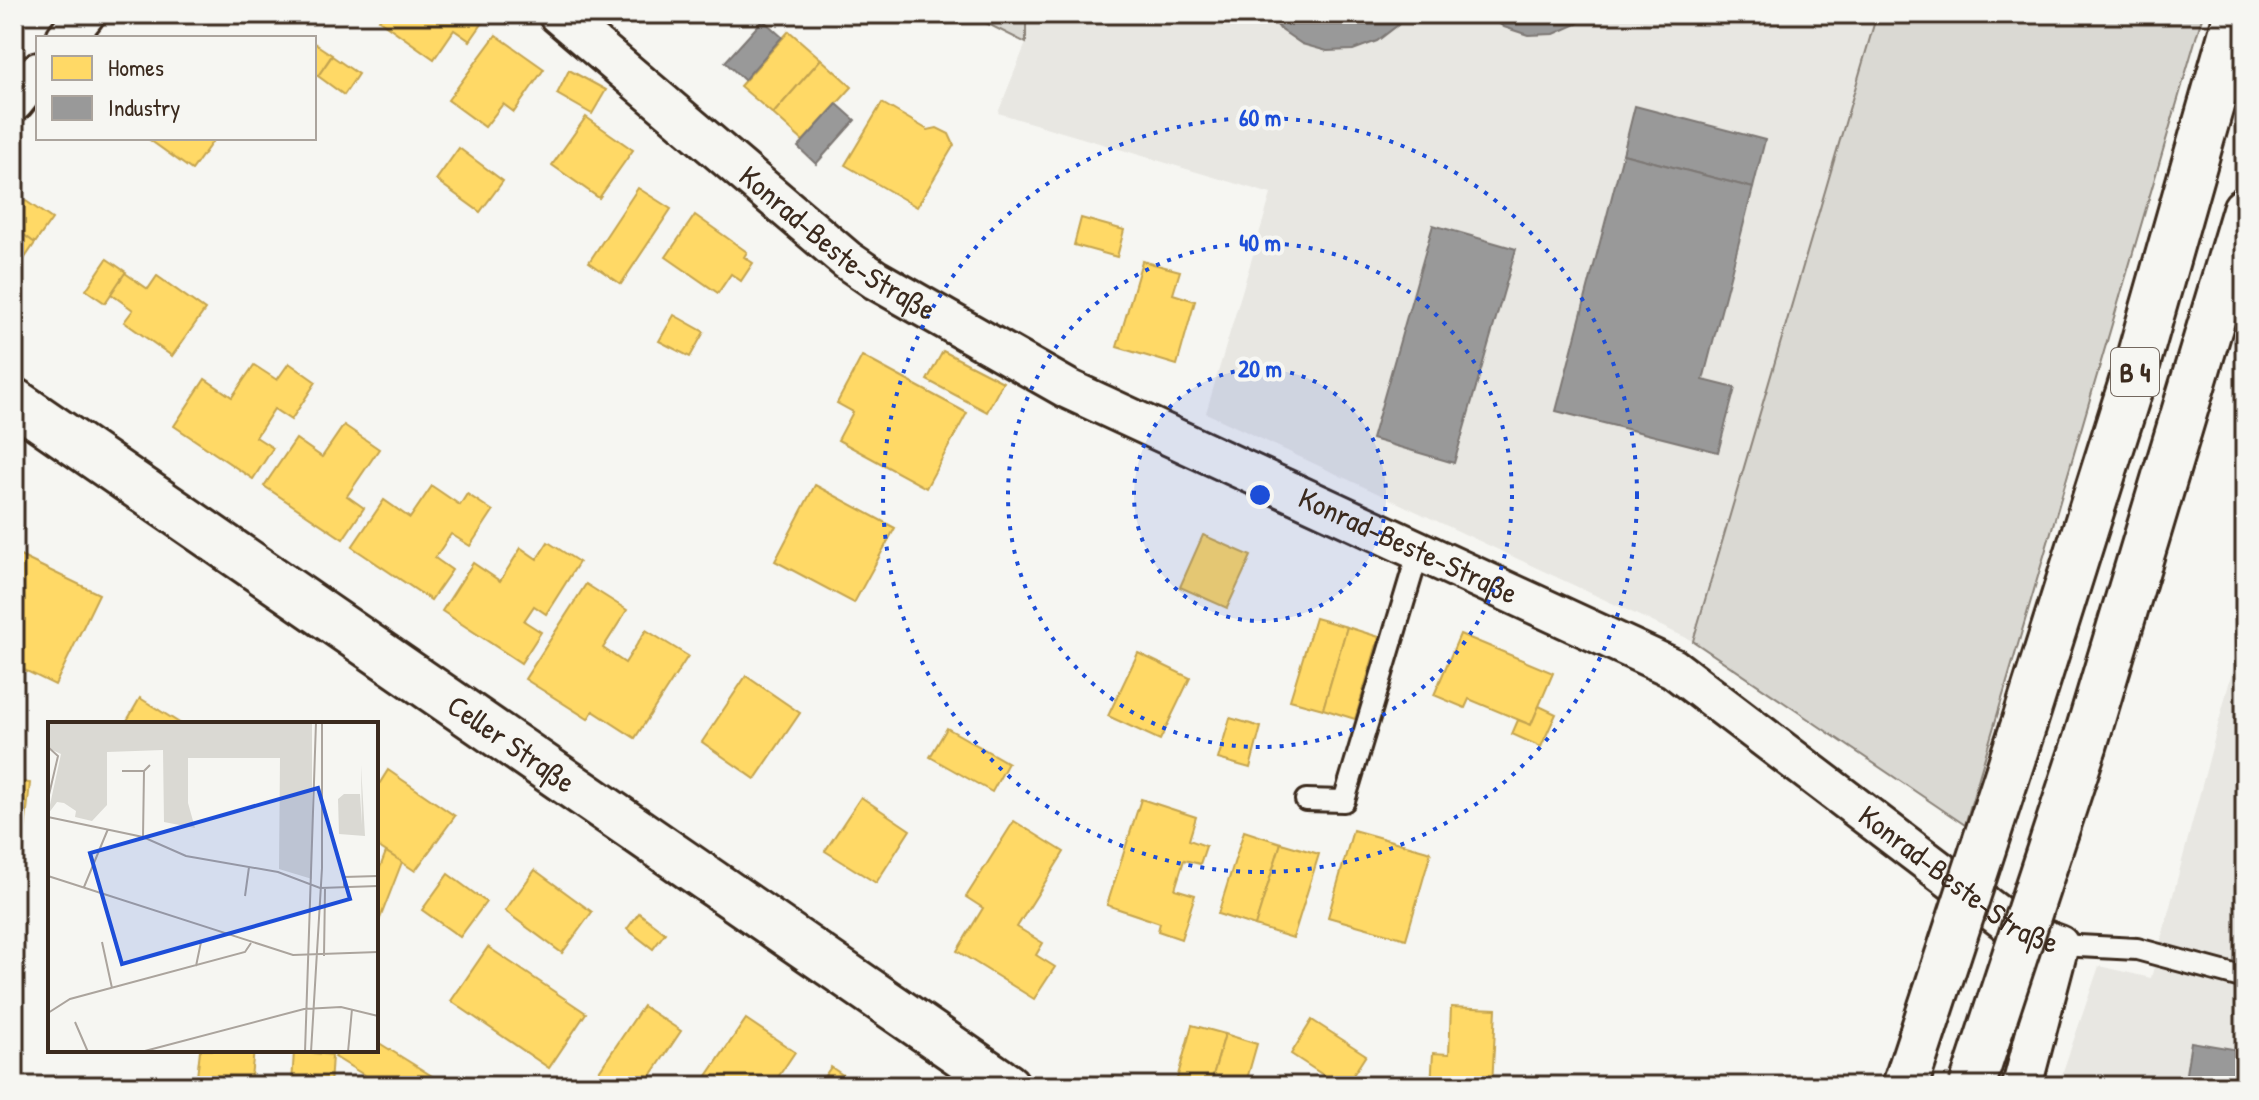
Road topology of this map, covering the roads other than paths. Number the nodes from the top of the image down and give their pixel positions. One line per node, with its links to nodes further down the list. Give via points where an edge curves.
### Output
1 (85, 14): 4 (street)
2 (558, 14): 9 (street, Konrad-Beste-Straße, via 876,280 1068,389)
3 (2237, 14): 14 (main road, B 4, bridge, via 2135,372)
4 (68, 36)
5 (36, 74): 6 (street)
6 (14, 102)
7 (2245, 210): 15 (main road, B 4, bridge, via 2084,746)
8 (14, 401): 13 (main road, Celler Straße)
9 (1419, 550): 10 (lane, via 1344,801); 11 (street, Konrad-Beste-Straße, via 1673,668 2016,929)
10 (1306, 800)
11 (2059, 945): 12 (lane, via 2137,949); 16 (street, Konrad-Beste-Straße)
12 (2244, 976)
13 (1007, 1086)
14 (1905, 1086)
15 (1972, 1086)
16 (2022, 1086)

